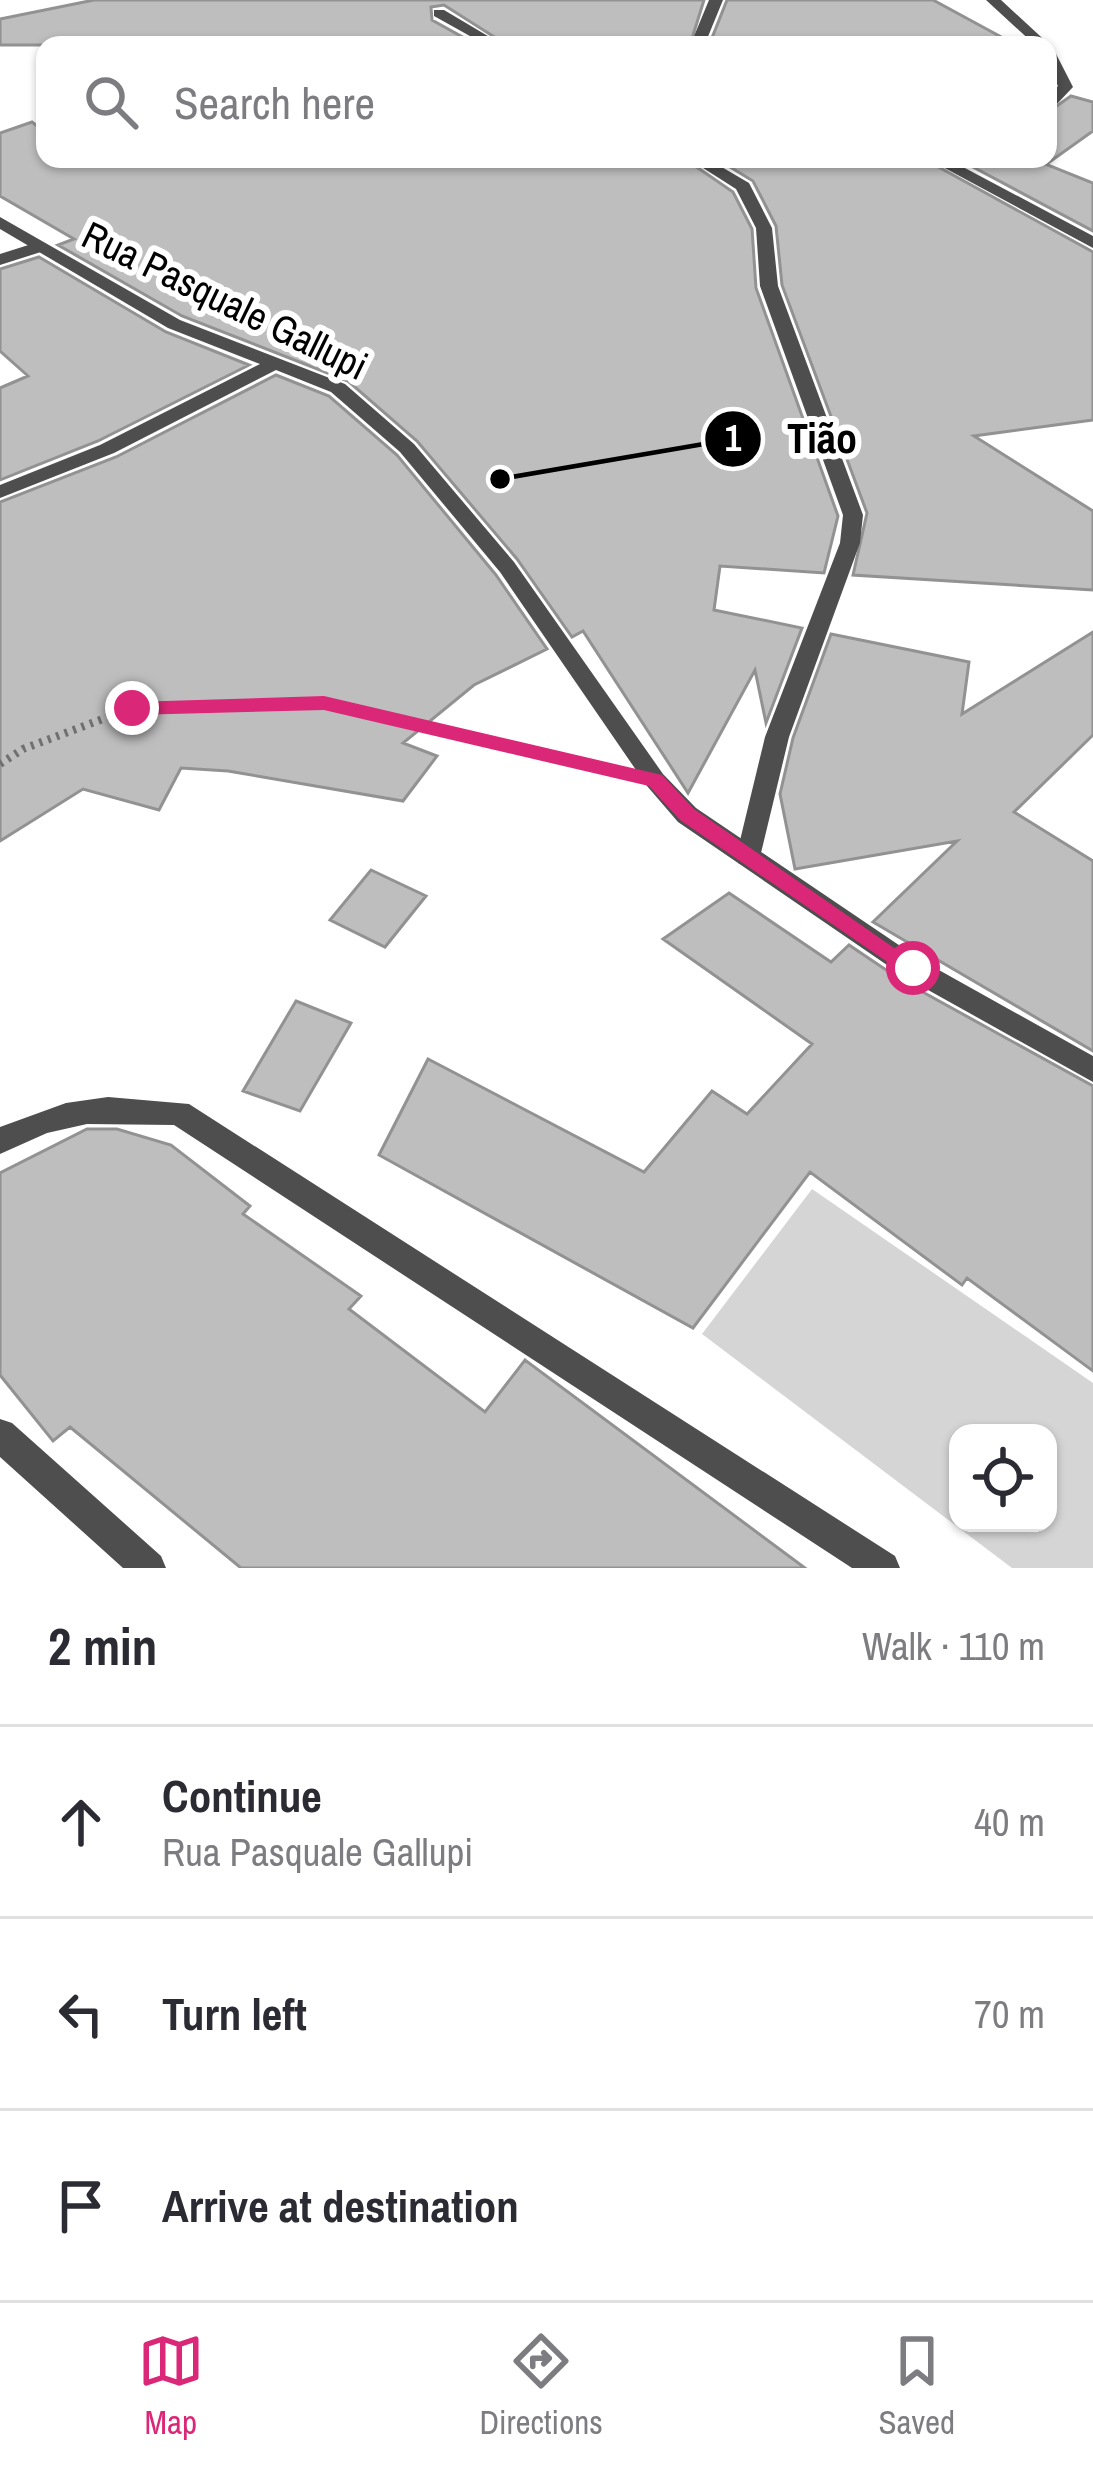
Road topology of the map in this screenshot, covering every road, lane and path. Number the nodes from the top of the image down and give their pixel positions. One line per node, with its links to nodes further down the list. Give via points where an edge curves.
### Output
1 (716, 0): 5 (street)
2 (993, 0): 6 (street)
3 (439, 13): 4 (street)
4 (480, 36)
5 (705, 36)
6 (1033, 36)
7 (1057, 69): 8 (street, via 1066,87)
8 (1057, 96)
9 (712, 168): 19 (street, via 743,186 764,228 769,286 853,514 850,543 777,737)
10 (953, 168): 12 (street)
11 (0, 222): 13 (street, Rua Pasquale Gallupi)
12 (1093, 243)
13 (38, 247): 14 (street); 15 (street, Rua Pasquale Gallupi, via 174,324)
14 (0, 260)
15 (276, 363): 16 (street, via 107,449); 18 (street, Rua Pasquale Gallupi, via 338,388 407,448 567,647)
16 (0, 492)
17 (0, 764): 18 (path, via 132,708 324,703)
18 (655, 780): 19 (street, Rua Pasquale Gallupi, via 687,815)
19 (748, 857): 20 (street, Rua Pasquale Gallupi, via 913,968)
20 (1093, 1070)
21 (0, 1141): 24 (street, via 44,1118 84,1110 179,1113)
22 (0, 1436): 23 (street)
23 (148, 1568)
24 (883, 1568)

